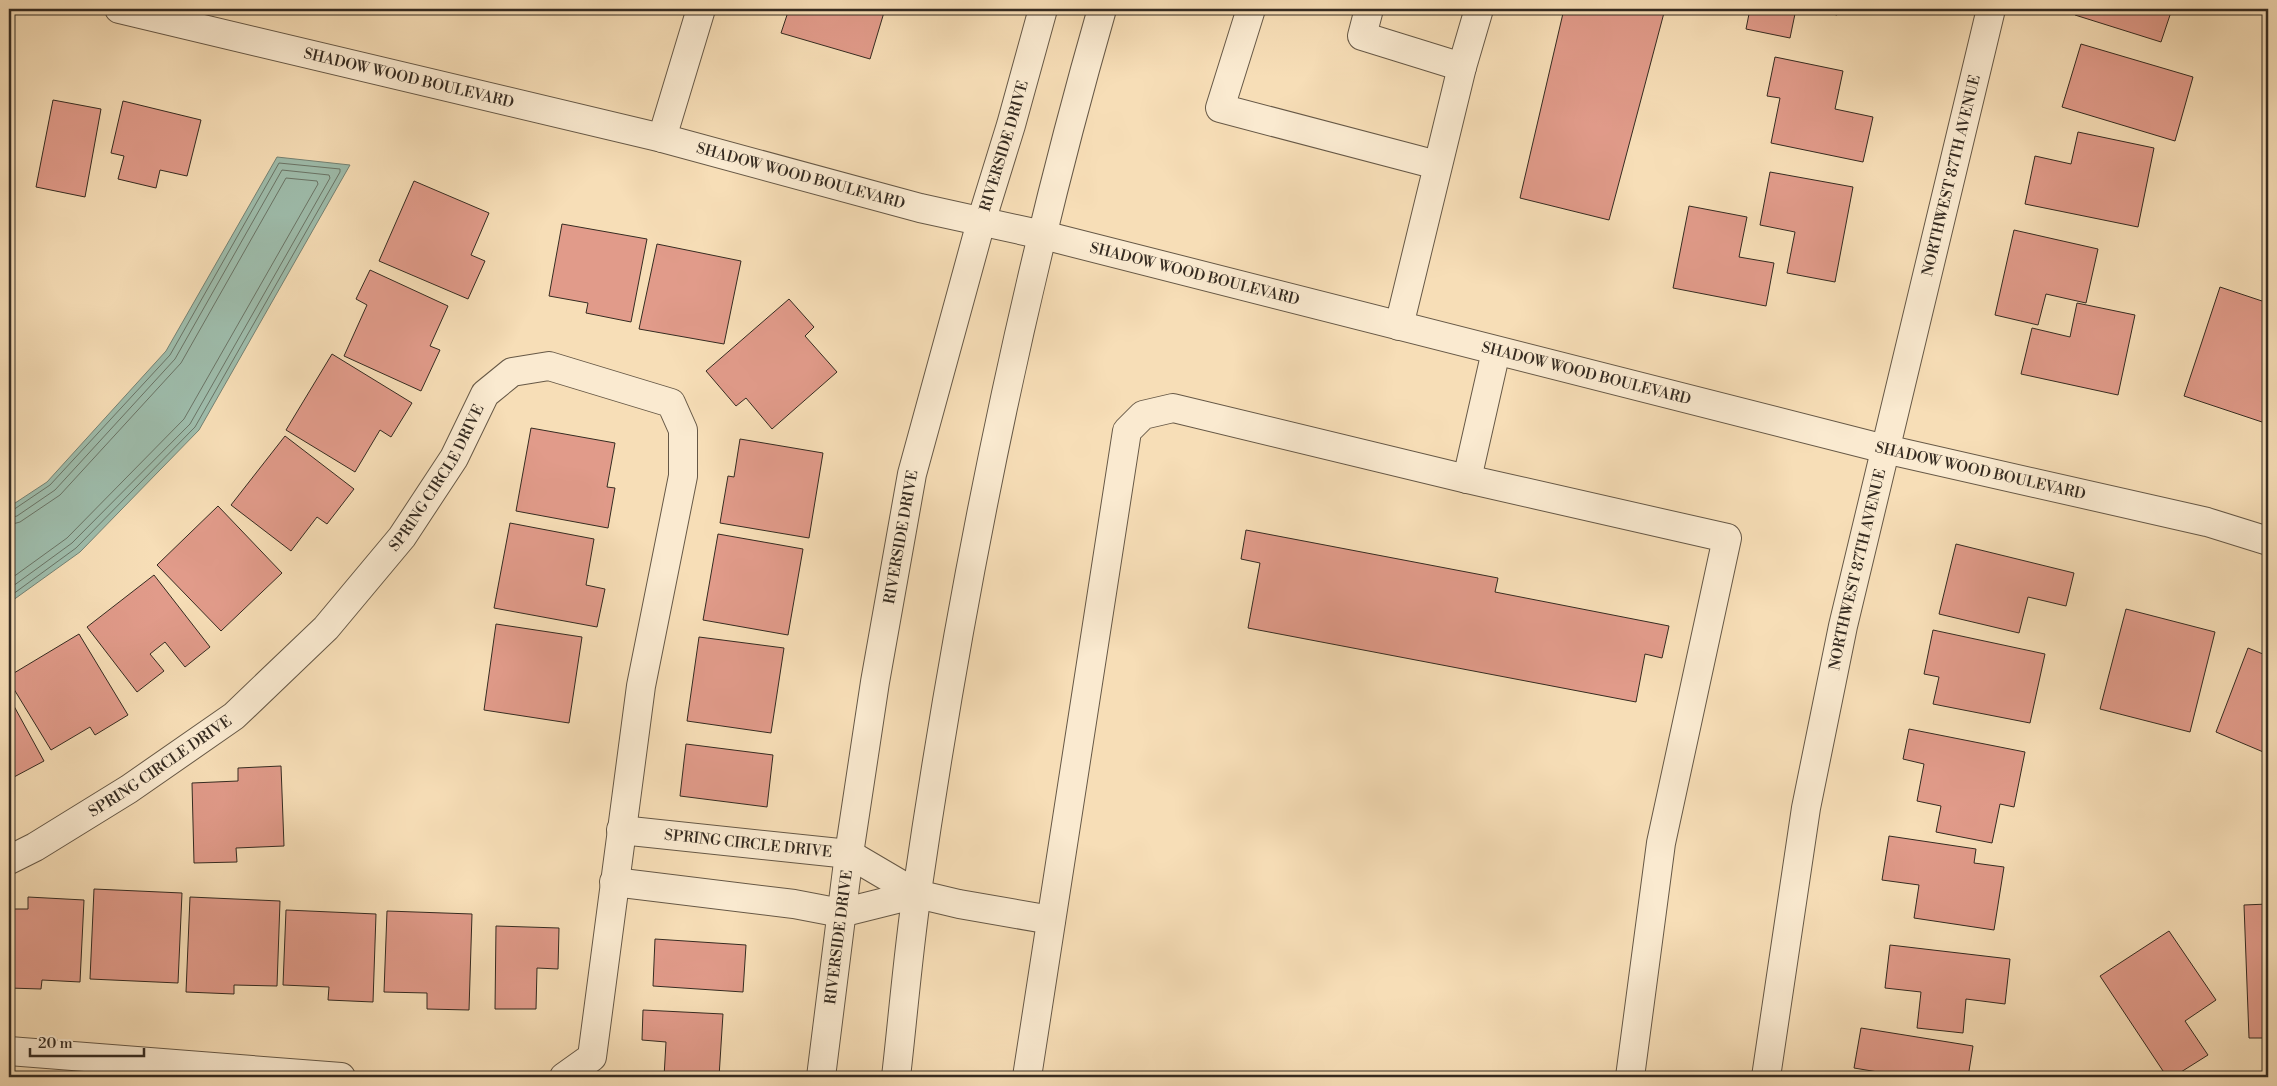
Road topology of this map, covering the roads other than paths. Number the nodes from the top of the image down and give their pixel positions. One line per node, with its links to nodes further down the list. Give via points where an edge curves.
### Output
1 (123, 9): 10 (street, SHADOW WOOD BOULEVARD)
2 (701, 9): 10 (street)
3 (1043, 9): 12 (street, RIVERSIDE DRIVE)
4 (1102, 9): 13 (street, via 1066,133)
5 (1251, 9): 11 (street, via 1220,108)
6 (1369, 9): 9 (street, via 1362,36)
7 (1479, 9): 9 (street)
8 (1991, 9): 16 (street, NORTHWEST 87TH AVENUE)
9 (1462, 67): 11 (street)
10 (662, 138): 12 (street, SHADOW WOOD BOULEVARD)
11 (1437, 165): 14 (street)
12 (981, 222): 13 (street, SHADOW WOOD BOULEVARD); 20 (street, RIVERSIDE DRIVE, via 912,474)
13 (1043, 235): 14 (street, SHADOW WOOD BOULEVARD); 23 (street, via 970,562)
14 (1399, 326): 15 (street, SHADOW WOOD BOULEVARD)
15 (1496, 351): 16 (street, SHADOW WOOD BOULEVARD); 17 (street)
16 (1886, 449): 18 (street, SHADOW WOOD BOULEVARD, via 2207,522); 33 (street, NORTHWEST 87TH AVENUE, via 1843,626 1806,808)
17 (1467, 479): 25 (street, via 1174,408 1143,415 1127,431); 32 (street, via 1728,538 1661,843)
18 (2268, 541)
19 (621, 830): 20 (street, SPRING CIRCLE DRIVE); 21 (street, SPRING CIRCLE DRIVE, via 641,686 683,476 683,430 671,403 549,366 512,372 485,394 454,458 402,537 326,628 234,716 129,789); 22 (street, SPRING CIRCLE DRIVE)
20 (849, 854): 23 (street, SPRING CIRCLE DRIVE); 24 (street, RIVERSIDE DRIVE)
21 (9, 860)
22 (614, 882): 24 (street); 28 (street, SPRING CIRCLE DRIVE, via 592,1057)
23 (917, 894): 24 (street); 25 (street); 30 (street)
24 (841, 912): 29 (street, RIVERSIDE DRIVE)
25 (1051, 920): 31 (street)
26 (9, 1051): 27 (street)
27 (342, 1077)
28 (564, 1077)
29 (821, 1077)
30 (896, 1077)
31 (1027, 1077)
32 (1630, 1077)
33 (1766, 1077)

